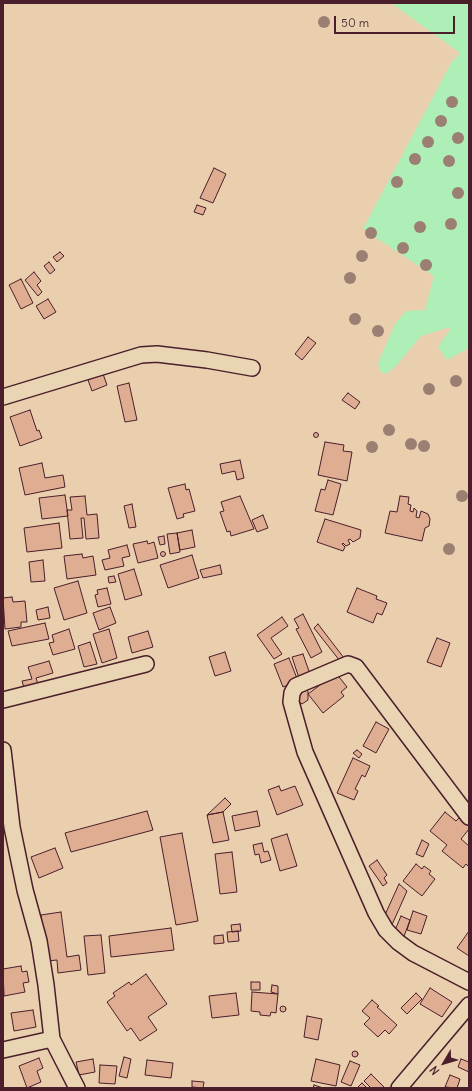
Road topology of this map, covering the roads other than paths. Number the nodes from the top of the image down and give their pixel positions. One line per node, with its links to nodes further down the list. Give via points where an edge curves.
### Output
1 (252, 368): 2 (street, via 207,360 140,354)
2 (3, 397)
3 (146, 664): 4 (street)
4 (3, 700)
5 (3, 750): 9 (street, via 12,827 38,941)
6 (469, 817): 7 (street, via 356,667 348,664 296,686 290,702 305,752 376,913 386,930 398,942)
7 (469, 982)
8 (469, 1005): 12 (street)
9 (52, 1039): 10 (street); 11 (street)
10 (3, 1050)
11 (77, 1088)
12 (399, 1088)

